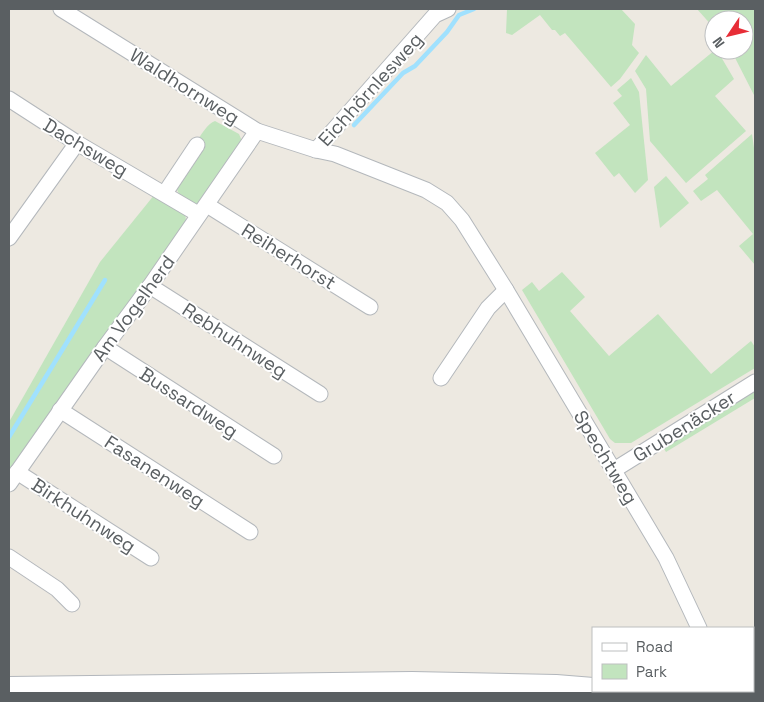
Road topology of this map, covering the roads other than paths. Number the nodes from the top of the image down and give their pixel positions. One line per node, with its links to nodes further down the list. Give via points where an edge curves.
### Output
1 (61, 9): 4 (street, Waldhornweg)
2 (448, 9): 7 (street, Eichhörnlesweg, via 435,16)
3 (9, 99): 5 (street, Dachsweg)
4 (257, 131): 7 (street, Waldhornweg); 9 (street, Am Vogelherd)
5 (77, 143): 8 (street, Dachsweg); 10 (street)
6 (197, 145): 8 (street)
7 (316, 150): 12 (street, Spechtweg, via 335,154 426,190 446,203 462,220)
8 (165, 194): 9 (street, Dachsweg)
9 (203, 210): 11 (street, Am Vogelherd); 13 (street, Reiherhorst)
10 (10, 233)
11 (150, 286): 14 (street, Am Vogelherd); 17 (street, Rebhuhnweg)
12 (506, 290): 15 (street, via 488,308); 20 (street, Spechtweg)
13 (370, 307)
14 (105, 347): 18 (street, Am Vogelherd); 19 (street, Bussardweg)
15 (441, 378)
16 (755, 382): 20 (street, Grubenäcker)
17 (320, 394)
18 (60, 410): 21 (street, Am Vogelherd); 22 (street, Fasanenweg)
19 (274, 456)
20 (614, 470): 26 (street, Spechtweg, via 666,558)
21 (13, 478): 24 (street, Birkhuhnweg)
22 (250, 532)
23 (9, 556): 25 (street, via 57,589)
24 (151, 558)
25 (72, 604)
26 (699, 627)
27 (591, 686): 28 (main road, via 412,682)
28 (9, 687)

